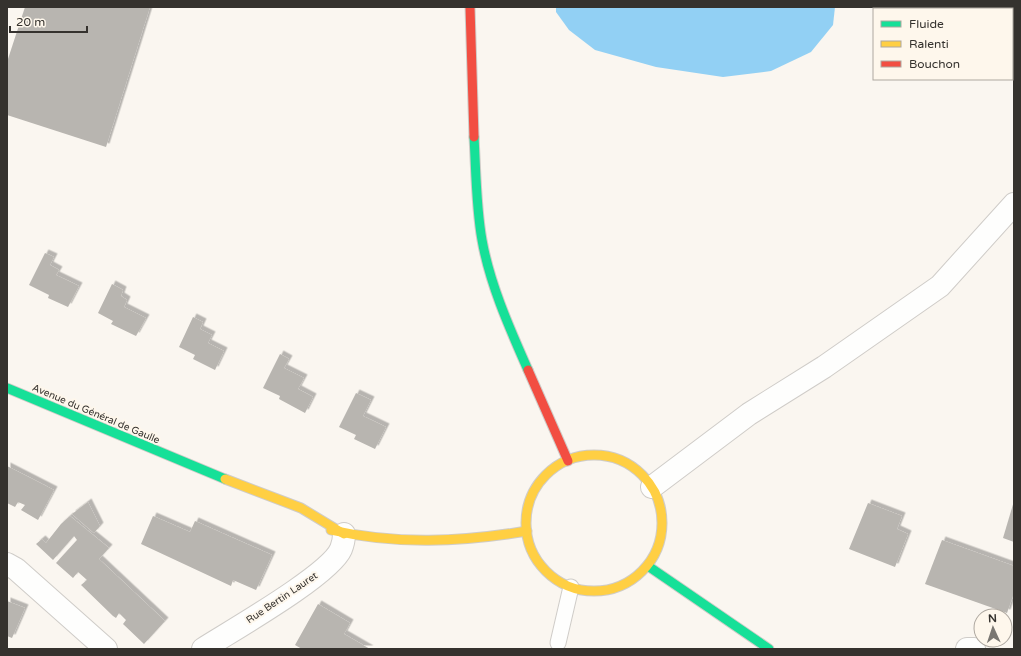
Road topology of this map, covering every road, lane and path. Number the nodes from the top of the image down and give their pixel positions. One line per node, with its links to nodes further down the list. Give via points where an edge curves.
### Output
1 (470, 7): 5 (main road, via 476,184 482,240 496,291)
2 (1014, 204): 6 (street, via 940,286 824,367 749,414)
3 (7, 388): 4 (main road, Avenue du Général de Gaulle)
4 (177, 460): 7 (main road, Avenue du Général de Gaulle); 10 (main road, Avenue du Général de Gaulle, via 301,508)
5 (568, 461): 6 (main road, via 586,456 605,456 623,462 639,472); 9 (main road, via 540,482 531,497)
6 (652, 487): 12 (main road, via 660,506 662,527 658,548)
7 (267, 505)
8 (308, 524): 10 (main road, Avenue du Général de Gaulle)
9 (527, 531): 10 (main road, Avenue du Général de Gaulle, via 461,539 399,542); 13 (main road, via 536,559 558,581)
10 (344, 534): 16 (street, Rue Bertin Lauret, via 341,549 326,568)
11 (7, 564): 15 (street, via 22,574)
12 (648, 566): 13 (main road, via 621,586 588,591); 17 (main road)
13 (571, 587): 14 (lane)
14 (558, 643)
15 (106, 649)
16 (203, 649)
17 (769, 649)
18 (968, 649): 19 (street)
19 (974, 649)

